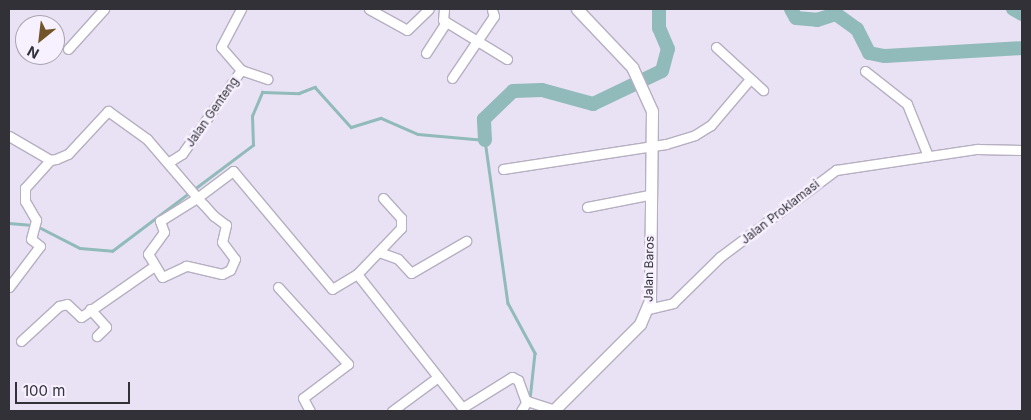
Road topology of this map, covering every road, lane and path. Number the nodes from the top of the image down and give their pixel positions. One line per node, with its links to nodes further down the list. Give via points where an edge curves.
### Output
1 (104, 9): 11 (street)
2 (241, 9): 14 (street, Jalan Genteng, via 221,46)
3 (369, 9): 4 (street, via 408,30)
4 (429, 9)
5 (444, 9): 8 (street)
6 (578, 9): 21 (main road, Jalan Baros, via 632,67 652,110)
7 (492, 10): 9 (street, via 495,14)
8 (446, 22): 9 (street); 12 (street)
9 (477, 40): 13 (street); 17 (street)
10 (716, 47): 18 (street)
11 (68, 49)
12 (426, 53)
13 (506, 59)
14 (241, 70): 16 (street); 25 (street, Jalan Genteng, via 182,154)
15 (865, 71): 23 (street, via 907,104)
16 (267, 78)
17 (452, 78)
18 (750, 79): 19 (street); 21 (street, via 711,125 676,142)
19 (763, 90)
20 (9, 136): 24 (street)
21 (652, 144): 26 (street); 28 (main road, Jalan Baros)
22 (1022, 150): 23 (street, Jalan Proklamasi, via 977,149)
23 (928, 156): 38 (street, Jalan Proklamasi, via 836,170 720,257 673,303)
24 (50, 160): 25 (street, via 68,154 108,110 147,139); 36 (street, via 25,188 35,225 31,239 39,246)
25 (169, 162): 27 (street)
26 (503, 169)
27 (194, 194): 33 (street, via 160,220 164,232 148,254); 33 (street, via 228,228 221,241 233,255 233,266 217,274 184,266 166,277); 34 (street, via 233,171 332,290)
28 (648, 195): 30 (street); 38 (main road, Jalan Baros)
29 (384, 198): 32 (street, via 402,224)
30 (587, 207)
31 (466, 241): 32 (street, via 411,273 398,259)
32 (379, 252): 34 (street)
33 (153, 267): 37 (street)
34 (357, 274): 41 (street)
35 (278, 286): 44 (street, via 348,364 303,398)
36 (9, 287)
37 (90, 309): 39 (street, via 106,327); 40 (street, via 78,317 64,303)
38 (648, 309): 47 (main road, Jalan Baros, via 623,342)
39 (97, 336)
40 (22, 340)
41 (438, 377): 43 (street); 45 (street)
42 (529, 402): 43 (street, via 518,380 512,377); 46 (street); 47 (street)
43 (463, 410)
44 (310, 411)
45 (392, 411)
46 (520, 411)
47 (554, 411)

